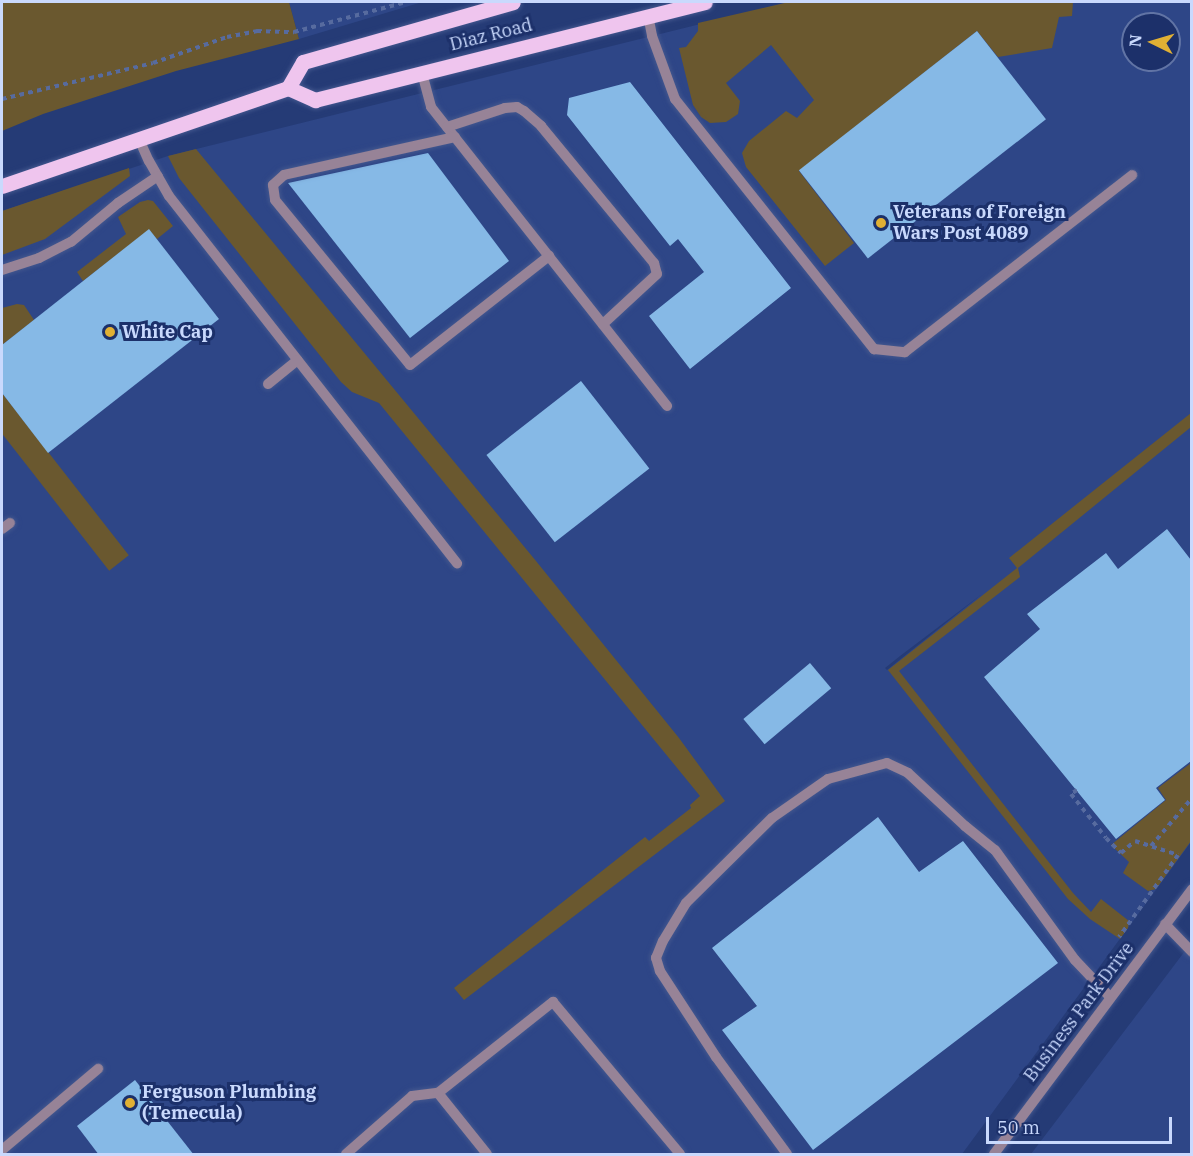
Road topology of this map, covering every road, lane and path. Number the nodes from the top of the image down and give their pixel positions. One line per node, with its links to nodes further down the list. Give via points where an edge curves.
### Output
1 (406, 2): 7 (path, via 294,32 257,31 227,37 153,63)
2 (513, 2): 6 (main road, Diaz Road, via 303,62)
3 (705, 2): 4 (main road, Diaz Road)
4 (648, 15): 5 (main road, Diaz Road); 11 (street, via 675,99 874,349 906,352)
5 (422, 73): 6 (main road, Diaz Road, via 315,100); 8 (street, via 431,107)
6 (288, 88): 10 (main road)
7 (2, 99)
8 (447, 127): 9 (street); 16 (street, via 505,108 524,111 541,126 654,263 657,274)
9 (455, 137): 14 (street); 14 (street, via 284,175 273,185 274,200 410,365)
10 (139, 139): 12 (street); 13 (main road)
11 (1132, 175)
12 (158, 177): 15 (street, via 118,203 71,242); 17 (street)
13 (2, 186)
14 (549, 256): 16 (street)
15 (2, 270)
16 (603, 324): 19 (street)
17 (298, 360): 18 (street); 20 (street)
18 (268, 384)
19 (667, 406)
20 (457, 563)
21 (1077, 790): 23 (path, via 1071,794 1121,853 1135,841)
22 (1191, 798): 23 (path)
23 (1151, 846): 26 (path, via 1178,855)
24 (1191, 889): 25 (street, Business Park Drive)
25 (1165, 924): 27 (street); 28 (street, Business Park Drive)
26 (1119, 937)
27 (1191, 952)
28 (1110, 997): 35 (street, via 1075,960 995,850 908,773 886,763 828,779 772,818 686,903 656,958 660,971 716,1057); 36 (street, Business Park Drive)
29 (98, 1069): 31 (street)
30 (438, 1093): 32 (street, via 411,1096); 33 (street); 34 (street, via 553,1002)
31 (2, 1150)
32 (346, 1155)
33 (487, 1155)
34 (680, 1155)
35 (786, 1155)
36 (994, 1155)

